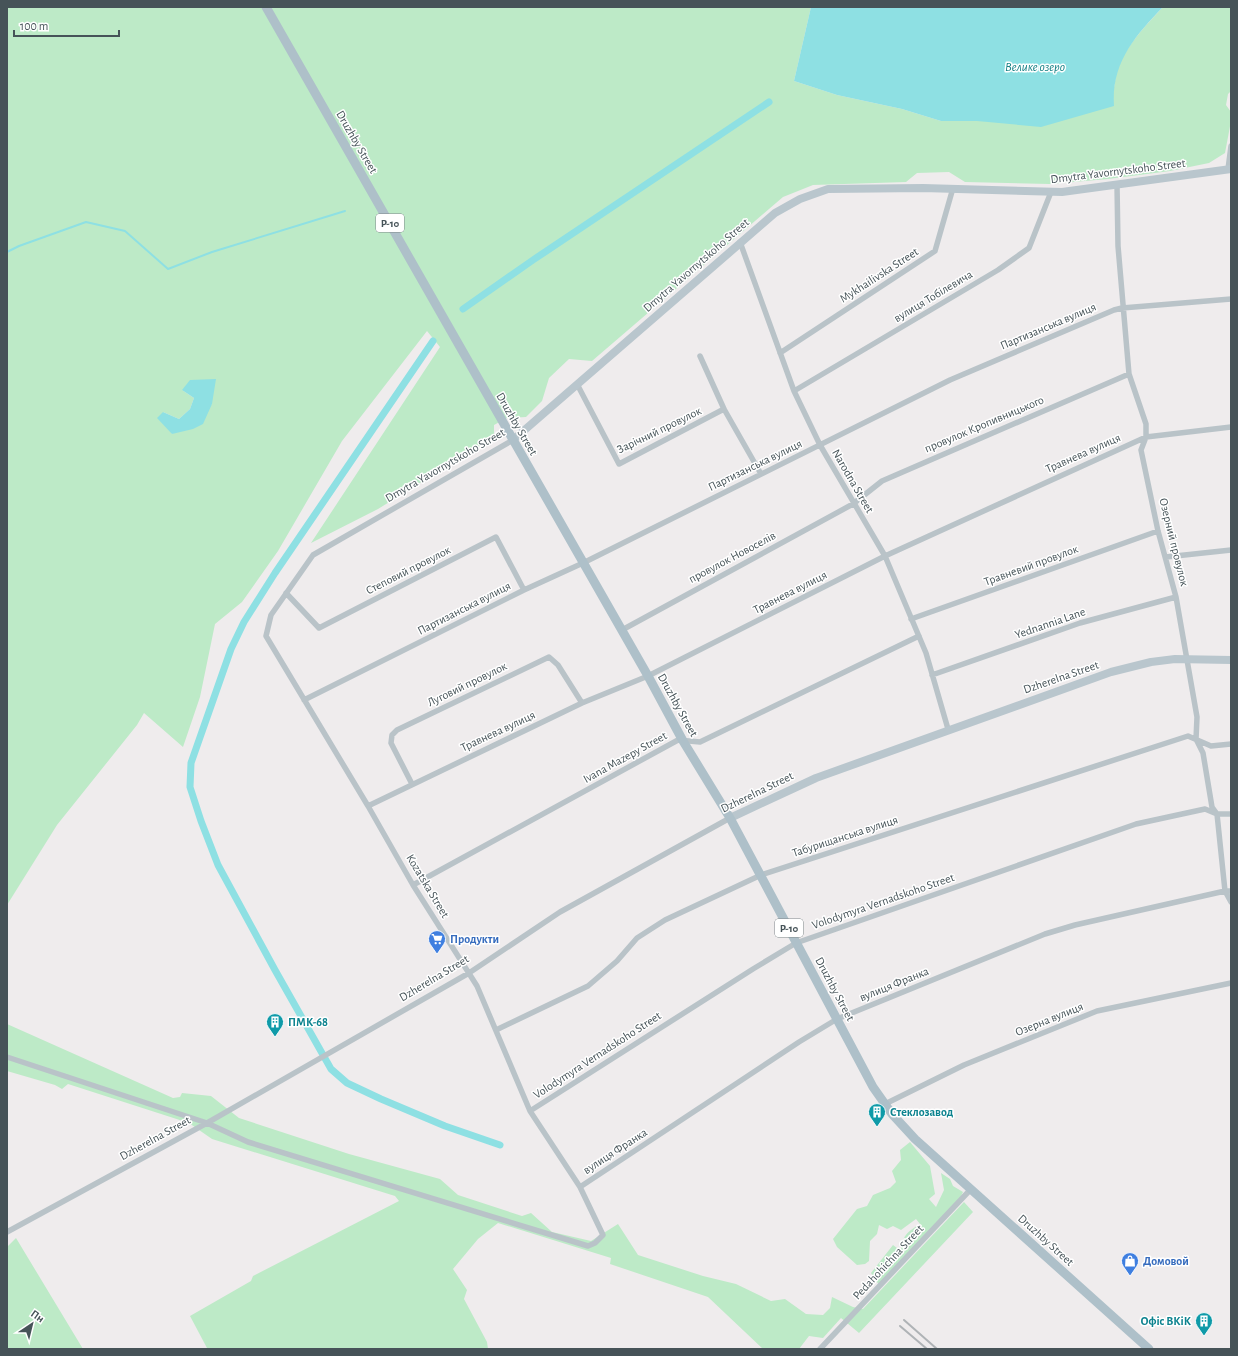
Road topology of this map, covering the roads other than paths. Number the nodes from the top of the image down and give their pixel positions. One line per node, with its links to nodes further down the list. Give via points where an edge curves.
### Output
1 (266, 7): 18 (main road, Druzhby Street / Р-10)
2 (1231, 146): 3 (street)
3 (1230, 169): 4 (main road, Dmytra Yavornytskoho Street)
4 (1117, 185): 6 (main road, Dmytra Yavornytskoho Street); 9 (street, Озерний провулок)
5 (953, 188): 6 (main road, Dmytra Yavornytskoho Street); 7 (main road, Dmytra Yavornytskoho Street, via 828,189 775,212); 10 (street, Mykhailivska Street, via 935,251)
6 (1051, 192): 14 (street, вулиця Тобілевича, via 1029,248 998,270)
7 (740, 242): 10 (street, Narodna Street); 13 (main road, Dmytra Yavornytskoho Street)
8 (1231, 299): 9 (street, Партизанська вулиця)
9 (1122, 308): 12 (street, Озерний провулок); 19 (street, Партизанська вулиця, via 950,380)
10 (780, 353): 14 (street, Narodna Street)
11 (700, 356): 15 (street)
12 (1129, 374): 17 (street, Озерний провулок, via 1146,424); 21 (street, провулок Кропивницького, via 882,481)
13 (577, 384): 15 (street, Зарічний провулок, via 619,464); 18 (main road, Dmytra Yavornytskoho Street)
14 (794, 391): 19 (street, Narodna Street)
15 (724, 409): 20 (street)
16 (1231, 427): 17 (street, Травнева вулиця)
17 (1146, 437): 22 (street, Озерний провулок, via 1141,450); 24 (street, Травнева вулиця)
18 (513, 440): 26 (main road, Druzhby Street / Р-10); 28 (street, Dmytra Yavornytskoho Street, via 313,555)
19 (820, 445): 20 (street, Партизанська вулиця); 21 (street, Narodna Street)
20 (761, 474): 26 (street, Партизанська вулиця)
21 (853, 504): 24 (street, Narodna Street); 32 (street, провулок Новоселів)
22 (1158, 531): 25 (street, Озерний провулок); 31 (street, Травневий провулок)
23 (1231, 550): 25 (street)
24 (885, 556): 31 (street, Narodna Street); 37 (street, Травнева вулиця)
25 (1166, 557): 29 (street, Озерний провулок)
26 (583, 563): 27 (street, Партизанська вулиця); 32 (main road, Druzhby Street / Р-10)
27 (524, 590): 28 (street, Степовий провулок, via 496,537 319,628); 38 (street, Партизанська вулиця)
28 (286, 593): 30 (street, Dmytra Yavornytskoho Street)
29 (1176, 597): 34 (street, Озерний провулок); 36 (street, Yednannia Lane, via 1080,623)
30 (271, 615): 38 (street, Kozatska Street, via 266,636)
31 (911, 619): 33 (street, Narodna Street)
32 (622, 630): 37 (main road, Druzhby Street / Р-10)
33 (919, 636): 36 (street, Narodna Street); 42 (street, Ivana Mazepy Street, via 700,742)
34 (1187, 660): 35 (main road, Dzherelna Street); 40 (main road, Dzherelna Street, via 1151,662 1111,672); 41 (street, Озерний провулок, via 1197,717)
35 (1231, 660)
36 (932, 675): 40 (street, Narodna Street)
37 (648, 676): 39 (street, Травнева вулиця); 42 (main road, Druzhby Street / Р-10)
38 (304, 700): 45 (street, Kozatska Street)
39 (582, 703): 44 (street, Травнева вулиця); 44 (street, Луговий провулок, via 553,659 549,657 397,730 392,735 391,743)
40 (948, 730): 48 (main road, Dzherelna Street, via 816,778)
41 (1196, 739): 43 (street, Табурищанська вулиця, via 1211,746); 46 (street, Озерний провулок, via 1203,753 1212,807); 49 (street, Табурищанська вулиця, via 1188,736)
42 (683, 741): 48 (main road, Druzhby Street / Р-10); 50 (street, Ivana Mazepy Street, via 678,740)
43 (1231, 744)
44 (412, 784): 45 (street, Травнева вулиця)
45 (368, 806): 50 (street, Kozatska Street)
46 (1217, 814): 47 (street, Volodymyra Vernadskoho Street); 51 (street, Озерний провулок); 53 (street, Volodymyra Vernadskoho Street, via 1205,809 1136,824)
47 (1231, 814)
48 (730, 818): 49 (main road, Druzhby Street / Р-10); 54 (street, Dzherelna Street, via 560,912)
49 (761, 875): 53 (main road, Druzhby Street / Р-10); 57 (street, Табурищанська вулиця, via 666,920 638,938 617,961 588,986)
50 (413, 885): 54 (street, Kozatska Street)
51 (1228, 891): 52 (street, Озерний провулок); 56 (street, вулиця Франка, via 1045,934)
52 (1231, 902)
53 (796, 943): 56 (main road, Druzhby Street / Р-10); 60 (street, Volodymyra Vernadskoho Street)
54 (469, 973): 57 (street, Kozatska Street); 61 (street, Dzherelna Street)
55 (1231, 983): 59 (street, Озерна вулиця, via 1097,1011 964,1065)
56 (837, 1019): 59 (main road, Druzhby Street / Р-10, via 873,1087); 62 (street, вулиця Франка)
57 (496, 1030): 60 (street, Kozatska Street)
58 (7, 1057): 61 (street)
59 (885, 1104): 63 (main road, Druzhby Street / Р-10, via 915,1139)
60 (530, 1111): 62 (street, Kozatska Street)
61 (207, 1123): 62 (street, Kozatska Street, via 248,1142 588,1246 603,1235); 64 (street, Dzherelna Street)
62 (580, 1187)
63 (971, 1189): 65 (street, Pedahohichna Street); 66 (main road, Druzhby Street / Р-10)
64 (7, 1232)
65 (820, 1349)
66 (1149, 1349)

